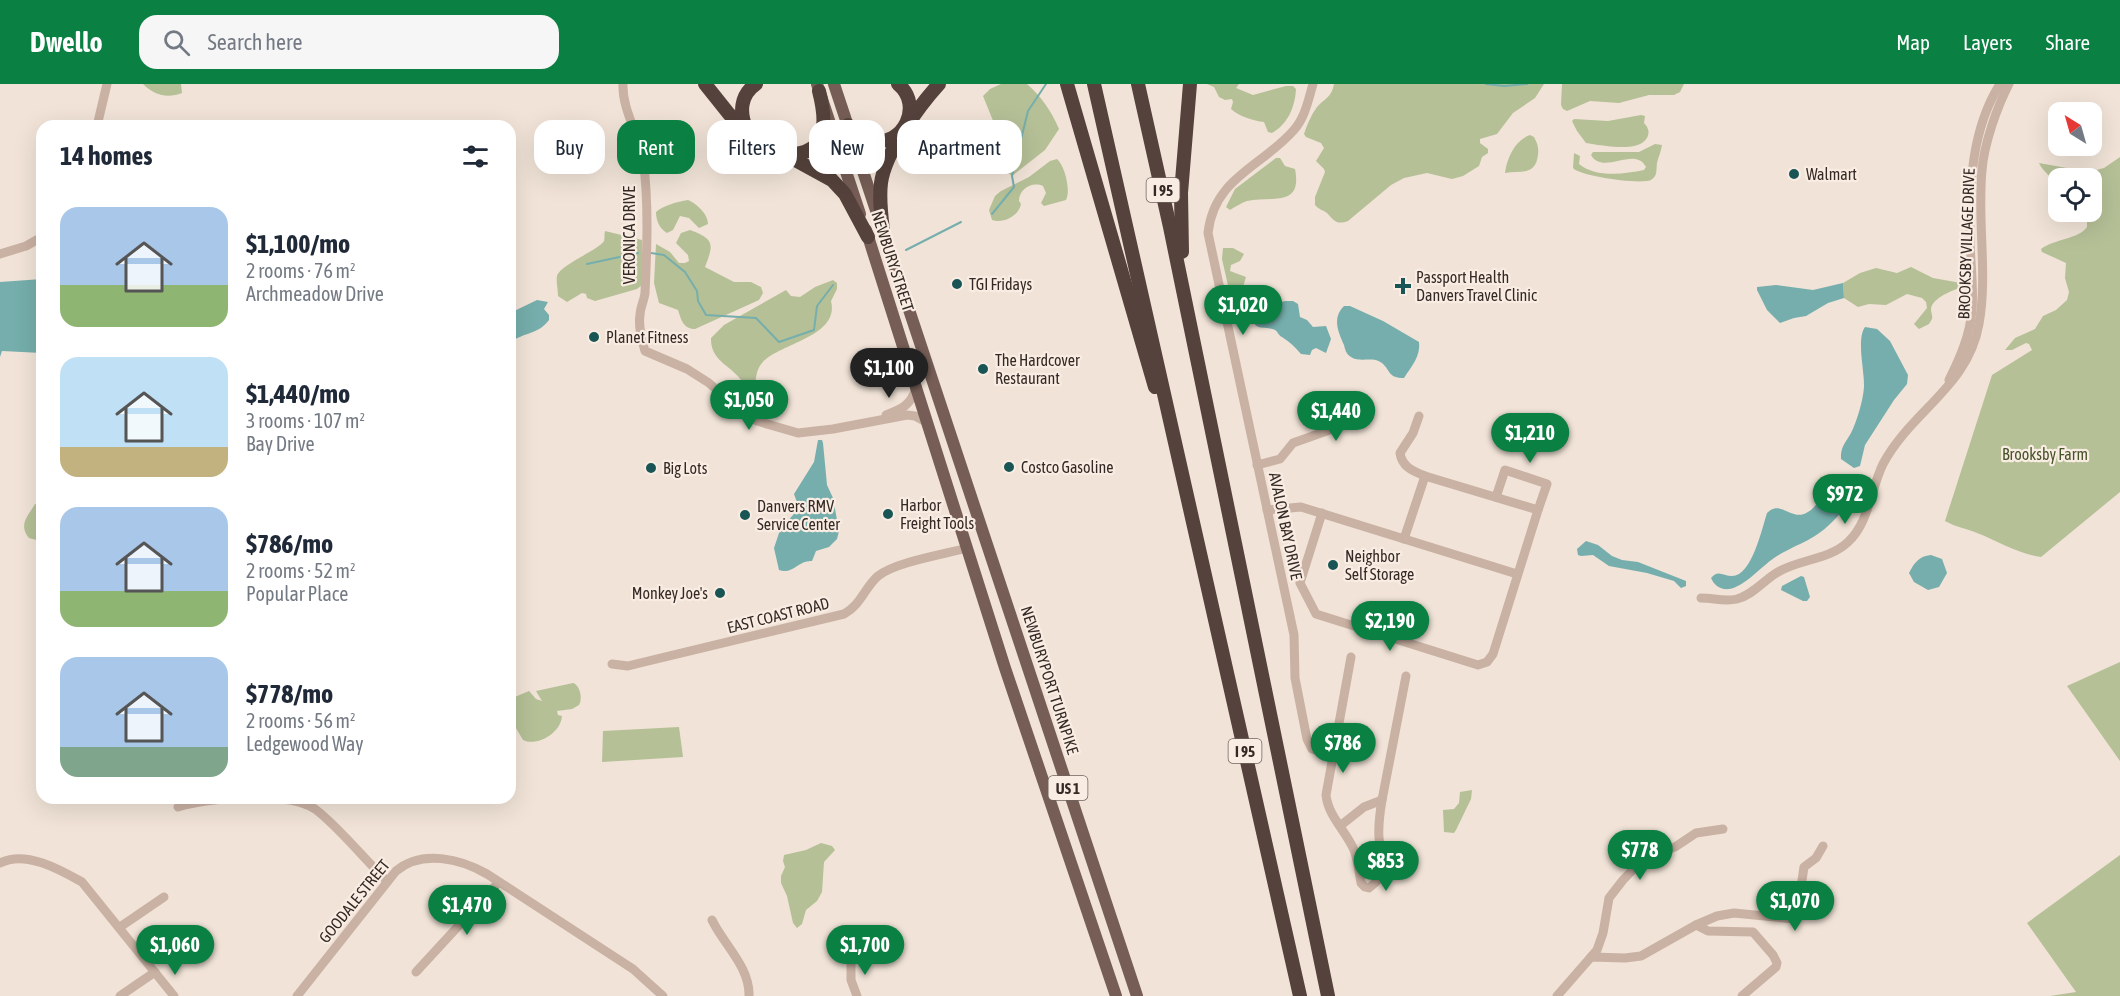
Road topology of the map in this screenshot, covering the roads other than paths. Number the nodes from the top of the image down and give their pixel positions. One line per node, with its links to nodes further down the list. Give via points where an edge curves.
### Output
1 (107, 84): 16 (street)
2 (623, 84): 33 (street, VERONICA DRIVE, via 643,167 645,295 639,314 645,351 687,369 749,416 780,429 798,434)
3 (705, 84): 17 (highway)
4 (756, 84): 18 (highway, via 743,101)
5 (898, 84): 20 (highway, via 908,94 908,119 896,135)
6 (939, 84): 24 (highway, via 895,145 886,165 880,195)
7 (1067, 84): 38 (highway)
8 (1094, 84): 38 (highway, I 95)
9 (1138, 84): 28 (highway, I 95)
10 (1190, 84): 28 (highway, via 1181,193)
11 (1313, 84): 35 (street, AVALON BAY DRIVE, via 1299,124 1224,190 1210,221 1209,244)
12 (2000, 84): 30 (street, BROOKSBY VILLAGE DRIVE, via 1993,94 1972,165 1970,325 1960,358)
13 (2009, 84): 30 (street, BROOKSBY VILLAGE DRIVE, via 1982,169 1983,296 1977,334 1963,369)
14 (818, 87): 21 (highway, via 823,135 806,151); 25 (main road, NEWBURY STREET / US 1)
15 (835, 87): 19 (main road, NEWBURY STREET / US 1)
16 (98, 120)
17 (736, 120)
18 (743, 120)
19 (846, 120)
20 (885, 140)
21 (797, 152)
22 (797, 161): 25 (highway, via 832,180)
23 (864, 174): 24 (main road, NEWBURY STREET / US 1)
24 (883, 230): 45 (main road, NEWBURY STREET / US 1)
25 (868, 237): 29 (main road, NEWBURY STREET / US 1)
26 (36, 240): 27 (street)
27 (0, 254)
28 (1184, 297): 78 (highway, I 95)
29 (917, 387): 33 (street, via 904,408); 34 (main road, NEWBURY STREET / US 1)
30 (1938, 397): 46 (street, BROOKSBY VILLAGE DRIVE, via 1892,449 1860,526 1847,543 1830,554 1780,571 1744,597 1727,601)
31 (1419, 416): 36 (street, via 1400,453 1406,466)
32 (1363, 418): 35 (street, via 1293,443 1280,459)
33 (873, 420): 34 (street, via 907,415)
34 (928, 423): 43 (main road, NEWBURY STREET / US 1)
35 (1257, 465): 39 (street, AVALON BAY DRIVE)
36 (1425, 476): 37 (street); 42 (street)
37 (1496, 497): 40 (street); 40 (street, via 1505,470 1547,484)
38 (1190, 507): 77 (highway, I 95)
39 (1267, 510): 41 (street, via 1294,506); 50 (street, AVALON BAY DRIVE, via 1292,623 1294,678 1307,739 1312,749)
40 (1538, 510): 44 (street)
41 (1322, 513): 42 (street); 44 (street, via 1300,583 1314,611 1331,620 1483,664 1493,654)
42 (1404, 538): 44 (street)
43 (967, 548): 48 (street, EAST COAST ROAD, via 884,572 855,607 844,614 628,666); 75 (main road, NEWBURY STREET / US 1)
44 (1517, 574)
45 (999, 580): 76 (main road, NEWBURYPORT TURNPIKE / US 1)
46 (1701, 598)
47 (1351, 657): 50 (street)
48 (612, 664)
49 (1406, 676): 51 (street)
50 (1333, 756): 55 (street, via 1326,799)
51 (1382, 800): 55 (street, via 1364,807); 55 (street, via 1379,836 1385,872 1369,888 1361,883 1354,850)
52 (194, 804): 54 (street)
53 (306, 804): 59 (street)
54 (178, 807)
55 (1340, 825)
56 (1723, 829): 65 (street, via 1696,833 1675,847 1647,855 1609,898 1603,933)
57 (1823, 846): 63 (street, via 1804,867 1794,919 1734,912)
58 (0, 863): 64 (street, via 30,859 68,873 84,884)
59 (387, 881): 60 (street, GOODALE STREET, via 411,861 447,859 470,864); 71 (street, GOODALE STREET)
60 (498, 883): 68 (street); 72 (street, GOODALE STREET, via 633,969)
61 (164, 897): 64 (street)
62 (712, 920): 73 (street, via 746,976)
63 (1696, 925): 65 (street, via 1641,956); 80 (street, via 1708,931 1753,932 1773,955 1776,967)
64 (120, 927): 67 (street)
65 (1591, 957): 79 (street)
66 (851, 960): 74 (street, via 851,980)
67 (155, 972): 69 (street); 70 (street)
68 (416, 972)
69 (120, 996)
70 (174, 996)
71 (297, 996)
72 (663, 996)
73 (749, 996)
74 (857, 996)
75 (1116, 996)
76 (1137, 996)
77 (1300, 996)
78 (1328, 996)
79 (1557, 996)
80 (1742, 996)

